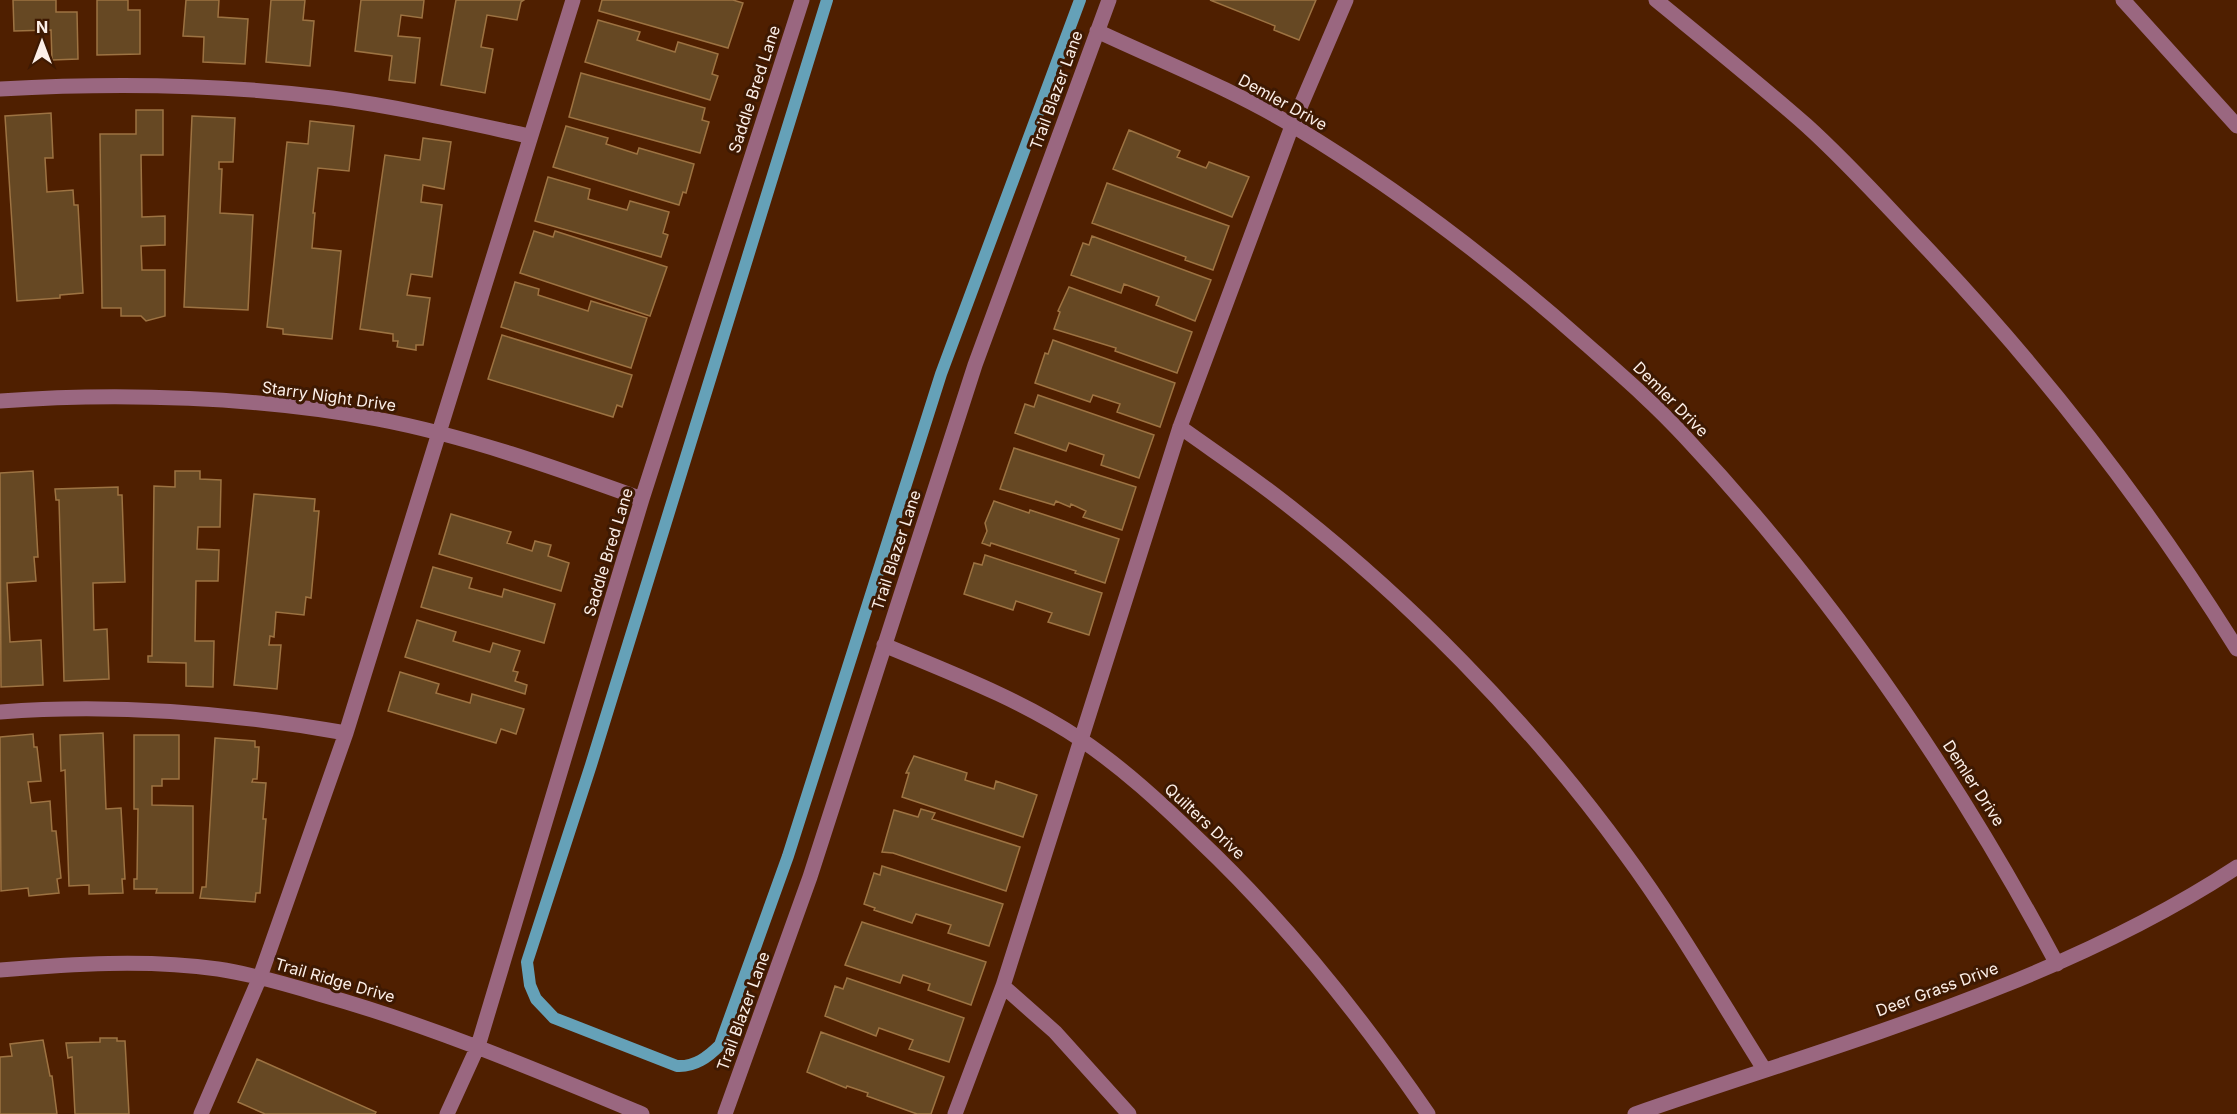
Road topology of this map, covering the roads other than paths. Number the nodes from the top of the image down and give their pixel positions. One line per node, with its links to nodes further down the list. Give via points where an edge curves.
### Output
1 (573, 0): 11 (street)
2 (802, 0): 15 (street, Saddle Bred Lane)
3 (1109, 0): 7 (street, Trail Blazer Lane)
4 (1346, 0): 9 (street)
5 (1656, 0): 17 (street, via 1807,126 1966,290 2045,379 2120,475)
6 (2123, 0): 10 (street)
7 (1097, 31): 9 (street, Demler Drive); 16 (street, Trail Blazer Lane, via 975,365)
8 (0, 89): 11 (street, via 151,86 331,98)
9 (1292, 126): 13 (street); 22 (street, Demler Drive, via 1393,192 1533,297 1685,436 1766,529 1908,717 1991,843)
10 (2237, 126)
11 (529, 136): 14 (street)
12 (0, 400): 14 (street, Starry Night Drive, via 128,397 301,407)
13 (1180, 427): 20 (street); 27 (street, via 1277,497 1340,549 1458,657 1519,724 1623,850 1672,920)
14 (440, 433): 15 (street, Starry Night Drive); 19 (street)
15 (642, 499): 26 (street, Saddle Bred Lane)
16 (884, 645): 20 (street, Quilters Drive, via 990,689); 31 (street, Trail Blazer Lane, via 810,877)
17 (2237, 649)
18 (0, 712): 19 (street, via 114,709 190,713 270,720)
19 (346, 733): 24 (street)
20 (1081, 740): 25 (street); 34 (street, Quilters Drive, via 1170,812 1253,891 1364,1024)
21 (2237, 867): 22 (street, Deer Grass Drive, via 2143,923)
22 (2057, 964): 27 (street, Deer Grass Drive, via 1958,1003)
23 (0, 970): 24 (street, Trail Ridge Drive, via 106,964 217,969)
24 (260, 977): 26 (street, Trail Ridge Drive, via 346,1001); 28 (street)
25 (1003, 986): 32 (street); 33 (street, via 1055,1032)
26 (477, 1046): 29 (street, Saddle Bred Lane); 30 (street, Trail Ridge Drive)
27 (1764, 1069): 35 (street, Deer Grass Drive)
28 (201, 1114)
29 (447, 1114)
30 (642, 1114)
31 (725, 1114)
32 (955, 1114)
33 (1129, 1114)
34 (1428, 1114)
35 (1635, 1114)

